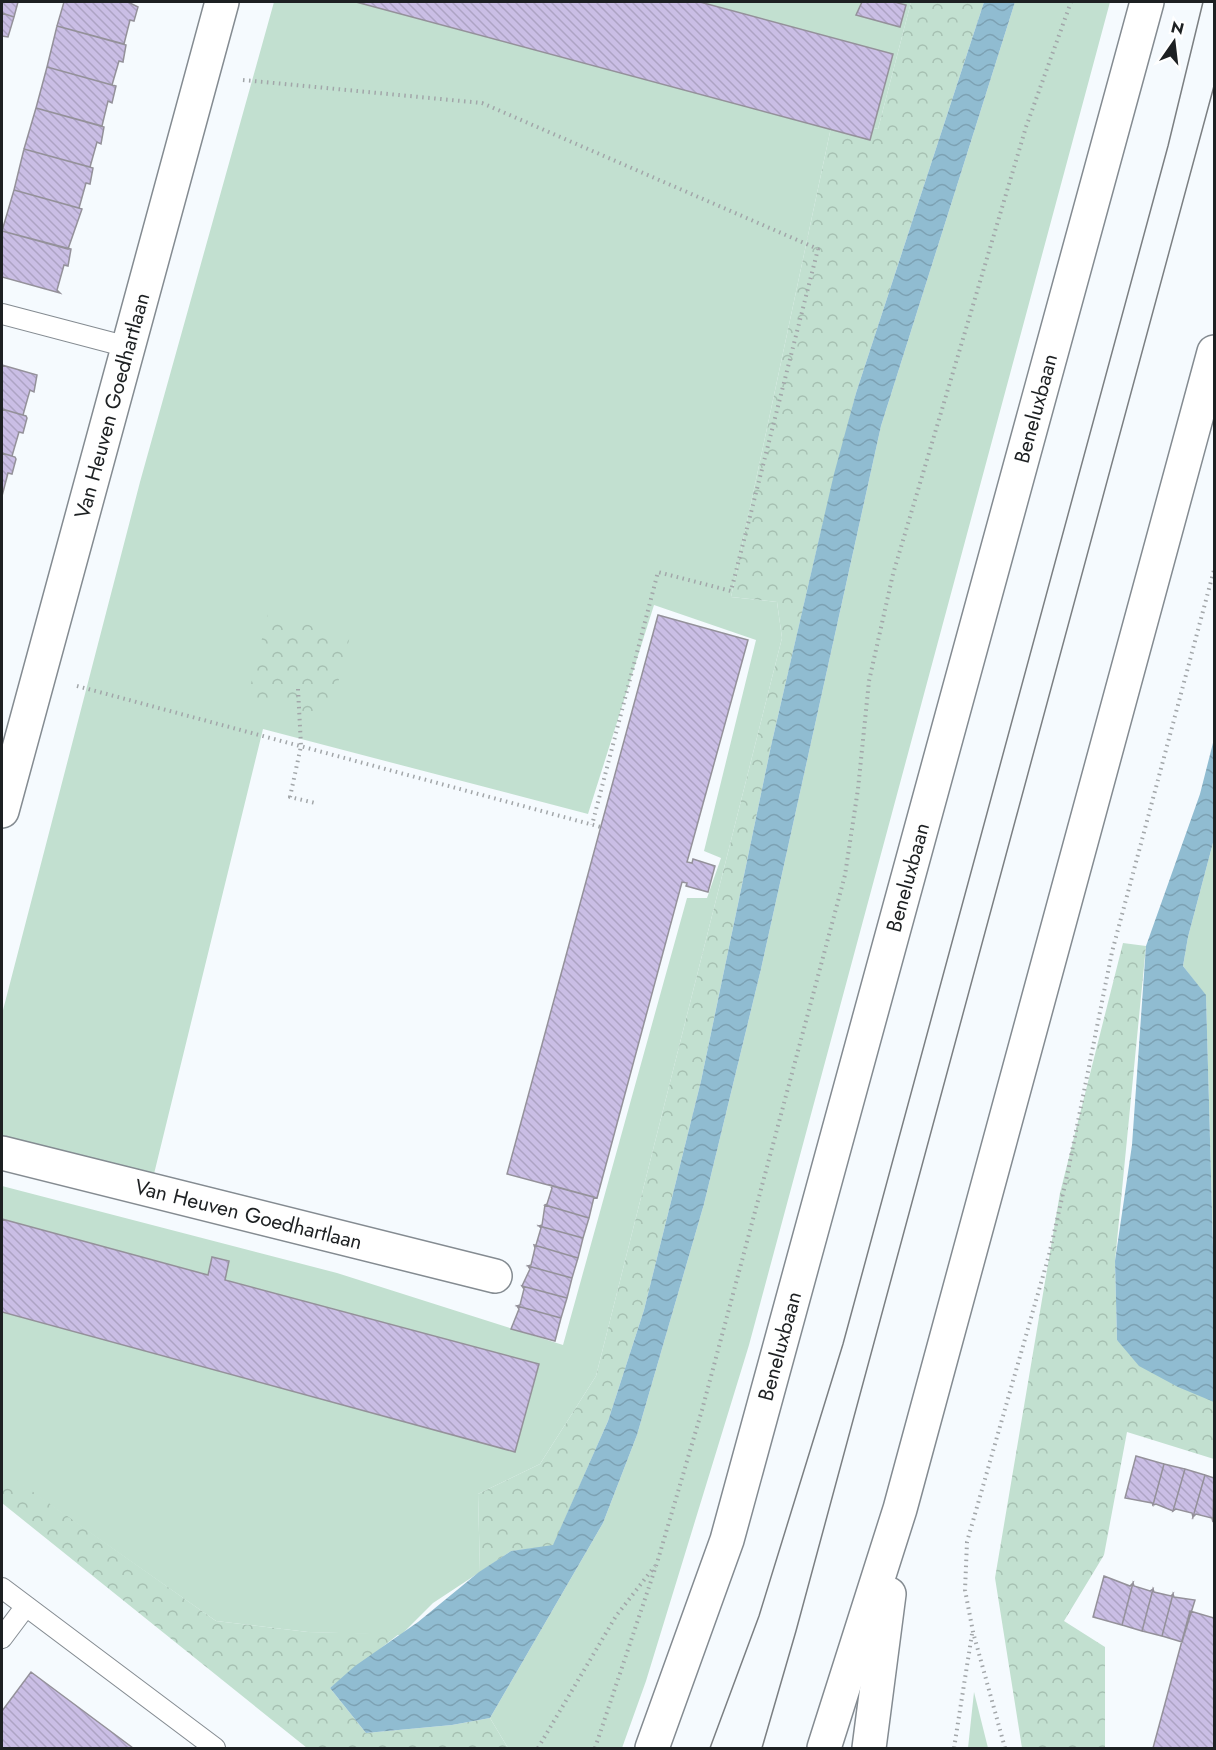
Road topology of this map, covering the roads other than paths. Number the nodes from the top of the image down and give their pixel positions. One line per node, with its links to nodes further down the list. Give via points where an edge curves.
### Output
1 (222, 2): 4 (main road, Van Heuven Goedhartlaan)
2 (1147, 2): 14 (main road, Beneluxbaan, via 727,1540)
3 (2, 314): 4 (lane)
4 (128, 347): 6 (main road, Van Heuven Goedhartlaan)
5 (1215, 352): 9 (main road)
6 (2, 811)
7 (2, 1153): 8 (main road, Van Heuven Goedhartlaan)
8 (495, 1276)
9 (900, 1509): 15 (main road); 16 (main road)
10 (2, 1588): 11 (lane)
11 (26, 1606): 12 (lane); 13 (lane)
12 (2, 1638)
13 (215, 1749)
14 (652, 1749)
15 (824, 1749)
16 (868, 1749)

